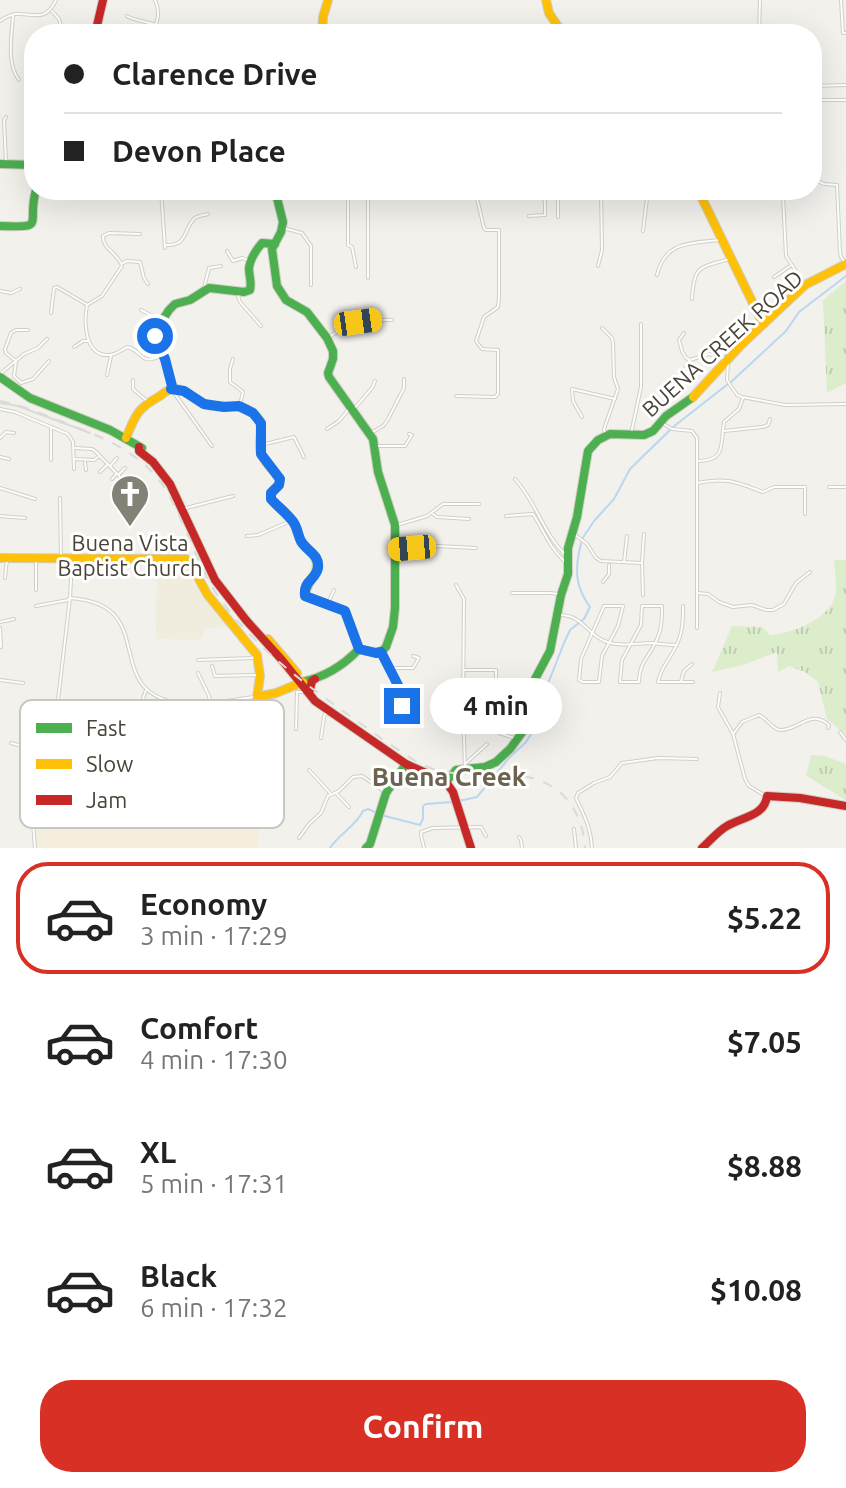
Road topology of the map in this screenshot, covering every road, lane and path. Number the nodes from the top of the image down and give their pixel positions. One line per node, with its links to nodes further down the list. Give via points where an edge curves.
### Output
1 (56, 0): 8 (street)
2 (103, 0): 13 (main road)
3 (155, 0): 15 (street)
4 (328, 0): 16 (main road)
5 (546, 0): 17 (main road)
6 (760, 0): 18 (street)
7 (841, 0): 19 (street)
8 (51, 10): 9 (street, via 37,16); 12 (street)
9 (13, 15): 11 (street); 20 (street, via 11,55)
10 (127, 16): 14 (street)
11 (0, 21)
12 (60, 24)
13 (97, 24)
14 (153, 24)
15 (156, 24)
16 (323, 24)
17 (557, 24)
18 (759, 24)
19 (844, 33)
20 (19, 80)
21 (846, 85): 22 (street)
22 (822, 86)
23 (846, 95): 25 (street)
24 (822, 100): 25 (street)
25 (846, 100)
26 (6, 117): 27 (street)
27 (3, 164): 28 (main road)
28 (24, 165)
29 (822, 183): 55 (street, via 837,185 840,252)
30 (33, 200): 45 (main road, via 32,224)
31 (162, 200): 42 (street, via 165,247 178,244 194,219)
32 (278, 200): 46 (main road)
33 (348, 200): 59 (street, via 348,245)
34 (368, 200): 62 (street)
35 (477, 200): 100 (street, via 484,228 499,230 498,307 484,317 476,341 482,349 498,350 498,394)
36 (544, 200): 43 (street, via 545,215)
37 (558, 200): 44 (street)
38 (601, 200): 57 (street)
39 (647, 200): 47 (street)
40 (703, 200): 49 (main road)
41 (783, 200): 58 (street)
42 (208, 214)
43 (529, 216)
44 (558, 217)
45 (0, 226)
46 (282, 228): 50 (main road); 64 (street, via 306,236)
47 (643, 231)
48 (140, 234): 54 (street, via 103,236)
49 (722, 240): 52 (main road); 60 (street, via 682,244 667,254)
50 (275, 244): 53 (main road, via 260,243); 82 (main road, via 272,255 281,295 307,312)
51 (227, 251): 53 (street, via 233,261)
52 (731, 258): 70 (street, via 697,273); 77 (main road)
53 (251, 262): 69 (main road, via 253,284)
54 (122, 264): 63 (street, via 140,262); 71 (street, via 102,296)
55 (846, 264): 65 (main road, BUENA CREEK ROAD)
56 (221, 266): 67 (street, via 209,268)
57 (598, 266)
58 (791, 266): 61 (street); 65 (street)
59 (356, 267)
60 (657, 275)
61 (774, 277)
62 (368, 278)
63 (148, 284)
64 (311, 285)
65 (805, 285): 77 (main road, BUENA CREEK ROAD)
66 (20, 289): 68 (street)
67 (204, 290): 69 (main road); 75 (main road, via 175,304)
68 (0, 291)
69 (248, 291): 78 (street, via 238,299)
70 (692, 299)
71 (87, 305): 73 (street, via 54,288); 84 (street)
72 (141, 310): 75 (street)
73 (51, 313)
74 (392, 320): 82 (street, via 358,322)
75 (163, 322): 87 (main road, via 155,336)
76 (641, 324): 117 (street, via 640,397)
77 (763, 324): 90 (main road, BUENA CREEK ROAD)
78 (261, 326)
79 (602, 328): 102 (street, via 613,343)
80 (28, 330): 91 (street, via 11,333 5,349)
81 (684, 333): 89 (street, via 679,340)
82 (327, 338): 107 (main road, via 333,351 329,377)
83 (47, 339): 91 (street)
84 (89, 341): 85 (street); 86 (street, via 97,352)
85 (74, 347)
86 (112, 355): 87 (street, via 128,347 145,360); 95 (street)
87 (163, 355): 99 (main road)
88 (233, 359): 105 (street, via 230,382 243,392)
89 (690, 360): 90 (street, via 709,354); 93 (street)
90 (728, 360): 101 (street, via 727,380); 110 (main road, BUENA CREEK ROAD)
91 (16, 361): 92 (street, via 14,376 21,383 33,379); 94 (street)
92 (49, 361)
93 (684, 371)
94 (0, 375): 120 (main road, via 30,398)
95 (107, 375)
96 (404, 379): 115 (street, via 387,421)
97 (133, 380): 103 (street, via 133,389)
98 (375, 381): 107 (street)
99 (171, 389): 103 (main road); 105 (main road, via 204,404); 122 (street)
100 (456, 396)
101 (743, 398): 104 (street, via 785,405); 113 (street)
102 (616, 400): 108 (street, via 572,389); 118 (street)
103 (148, 402): 120 (main road, via 139,409)
104 (846, 404)
105 (239, 406): 121 (main road, via 261,423)
106 (0, 409): 111 (street)
107 (351, 409): 112 (street); 115 (main road)
108 (582, 417)
109 (770, 419): 113 (street, via 762,427)
110 (661, 422): 117 (main road, BUENA CREEK ROAD, via 648,434); 134 (street, via 695,434)
111 (51, 426): 125 (street, via 66,432); 132 (street)
112 (327, 429)
113 (723, 431): 134 (street, via 716,458)
114 (14, 433): 119 (street)
115 (369, 433): 123 (main road)
116 (409, 434): 123 (street, via 405,446)
117 (631, 434): 118 (main road, BUENA CREEK ROAD)
118 (605, 436): 163 (main road, via 586,454)
119 (0, 438)
120 (126, 438): 124 (main road)
121 (260, 445): 128 (street, via 294,437); 161 (main road, via 263,458 280,479 271,499)
122 (212, 446)
123 (375, 446): 162 (main road)
124 (139, 447): 154 (main road, via 162,468); 219 (main road, via 174,491 219,586 278,651)
125 (74, 448): 126 (street); 131 (street)
126 (100, 455): 133 (street); 135 (street)
127 (0, 457): 130 (street)
128 (304, 457)
129 (117, 458): 135 (street)
130 (9, 459)
131 (73, 459): 133 (street); 137 (street)
132 (51, 460)
133 (85, 461): 138 (street)
134 (696, 461): 144 (street)
135 (109, 465): 139 (street); 140 (street)
136 (125, 468): 140 (street)
137 (74, 469)
138 (86, 470)
139 (100, 472)
140 (118, 474): 141 (street); 143 (street)
141 (112, 479)
142 (515, 479): 173 (street)
143 (126, 482): 148 (street); 152 (street, via 130,489)
144 (696, 483): 156 (street, via 738,482 761,492 805,487); 184 (street)
145 (829, 487): 146 (street)
146 (846, 487)
147 (0, 488): 151 (street)
148 (116, 492)
149 (233, 496): 154 (street)
150 (60, 498): 171 (street)
151 (35, 499)
152 (119, 500)
153 (479, 504): 155 (street, via 443,504)
154 (186, 508): 219 (main road, via 222,584 281,652)
155 (432, 513): 160 (street); 162 (street)
156 (805, 514)
157 (0, 516): 159 (street)
158 (506, 516): 173 (street, via 533,514 554,550)
159 (25, 518)
160 (469, 519)
161 (293, 521): 165 (street); 188 (main road, via 318,566 305,596)
162 (395, 525): 168 (main road)
163 (573, 534): 173 (main road); 174 (street, via 596,558)
164 (644, 534): 176 (street)
165 (247, 536)
166 (627, 536): 175 (street)
167 (476, 548): 168 (street)
168 (396, 549): 203 (main road, via 395,622)
169 (4, 558): 170 (main road); 178 (street)
170 (36, 559): 171 (main road); 181 (street)
171 (61, 559): 172 (main road)
172 (72, 559): 187 (street); 204 (main road, via 186,559)
173 (569, 560): 185 (main road)
174 (609, 563): 175 (street); 179 (street)
175 (624, 563): 176 (street)
176 (642, 563): 186 (street)
177 (810, 572): 184 (street, via 773,610 733,607)
178 (5, 578)
179 (603, 582)
180 (456, 585): 212 (street, via 464,597)
181 (36, 590)
182 (334, 590): 188 (street)
183 (512, 593): 185 (street)
184 (697, 593): 195 (street)
185 (561, 595): 191 (main road)
186 (643, 595)
187 (70, 598): 189 (street); 220 (street, via 99,603 115,615 126,634 133,669); 224 (street)
188 (328, 604): 202 (main road, via 347,613)
189 (36, 606)
190 (683, 606): 200 (street)
191 (557, 615): 196 (street, via 572,616); 238 (main road, via 550,651 534,681 528,719)
192 (14, 619): 193 (street)
193 (0, 622)
194 (0, 628): 201 (street)
195 (697, 628)
196 (592, 632): 197 (street); 197 (street, via 604,606 623,606); 197 (street, via 581,659 582,682 599,682)
197 (609, 643): 198 (street)
198 (631, 643): 199 (street); 199 (street, via 641,625 642,606 662,606); 199 (street, via 622,660 620,682 639,682 642,661)
199 (655, 643): 200 (street)
200 (677, 645): 216 (street, via 658,682)
201 (1, 647)
202 (359, 649): 203 (main road); 219 (main road)
203 (381, 652): 210 (street)
204 (257, 655): 206 (street); 214 (main road)
205 (413, 656): 211 (street, via 419,658 414,667)
206 (198, 660)
207 (410, 663): 211 (street)
208 (692, 664): 216 (street)
209 (212, 666): 214 (street, via 215,676)
210 (389, 668): 211 (street); 231 (street, via 402,693)
211 (405, 668)
212 (463, 670): 221 (street, via 496,670); 245 (street)
213 (198, 673): 227 (street)
214 (260, 675): 223 (main road)
215 (0, 680): 218 (street)
216 (680, 682): 217 (street)
217 (693, 682)
218 (23, 683)
219 (301, 687): 223 (main road); 230 (main road); 234 (street)
220 (146, 688): 225 (street); 226 (street)
221 (496, 693)
222 (720, 693): 236 (street, via 718,707)
223 (257, 697): 228 (street); 229 (street)
224 (58, 700)
225 (142, 700)
226 (167, 700)
227 (210, 700)
228 (229, 700)
229 (256, 700)
230 (325, 706): 237 (street); 244 (main road)
231 (402, 706)
232 (497, 709): 238 (street, via 499,733)
233 (828, 728): 236 (street, via 827,722 814,719 778,730 759,715 742,722)
234 (296, 729)
235 (840, 732): 239 (street)
236 (733, 734): 251 (street, via 745,779)
237 (321, 738)
238 (518, 739): 245 (main road, via 493,764)
239 (846, 740)
240 (11, 743): 242 (street)
241 (487, 744): 245 (street)
242 (20, 746)
243 (697, 759): 266 (street, via 622,763 610,777 578,793)
244 (406, 764): 247 (main road); 250 (main road)
245 (465, 766): 247 (main road)
246 (309, 770): 249 (street)
247 (446, 782): 254 (main road)
248 (336, 792): 249 (street); 250 (street, via 359,775); 253 (street)
249 (331, 793): 259 (street)
250 (386, 793): 261 (main road)
251 (767, 796): 252 (main road); 267 (main road, via 760,811 725,827)
252 (846, 806)
253 (349, 807)
254 (465, 827): 257 (street, via 481,827); 262 (street, via 421,832); 263 (main road)
255 (33, 828): 260 (street)
256 (574, 829): 265 (street)
257 (486, 836)
258 (519, 837): 264 (street)
259 (299, 838)
260 (35, 848)
261 (366, 848)
262 (424, 848)
263 (471, 848)
264 (522, 848)
265 (576, 848)
266 (592, 848)
267 (702, 848)

